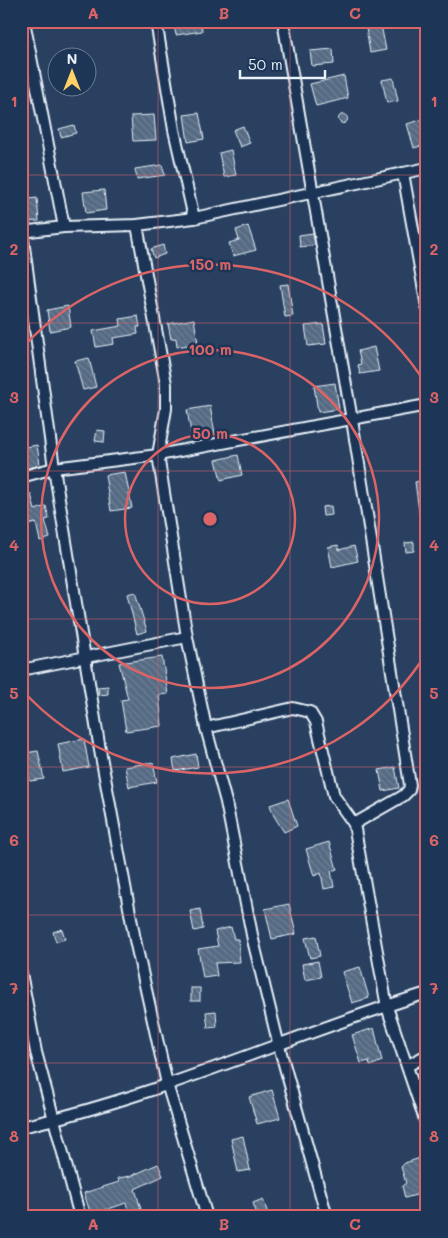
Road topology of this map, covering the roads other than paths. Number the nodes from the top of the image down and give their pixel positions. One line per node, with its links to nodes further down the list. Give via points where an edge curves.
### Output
1 (24, 21): 4 (street)
2 (156, 21): 9 (street, via 174,130)
3 (283, 21): 8 (street)
4 (34, 70): 5 (street); 11 (street)
5 (21, 73)
6 (427, 168): 7 (street)
7 (403, 173): 8 (street); 13 (street)
8 (313, 192): 9 (street); 15 (street)
9 (194, 218): 10 (street)
10 (137, 225): 11 (street); 16 (street, via 166,384 166,409)
11 (64, 227): 12 (street)
12 (21, 232): 17 (street)
13 (427, 307)
14 (427, 405): 15 (street)
15 (352, 420): 16 (street); 23 (street, via 410,785 403,796)
16 (158, 455): 17 (street); 19 (street)
17 (54, 468): 18 (street); 20 (street)
18 (21, 477)
19 (188, 637): 20 (street); 22 (street)
20 (85, 656): 21 (street); 30 (street, via 135,940)
21 (21, 670)
22 (206, 728): 23 (street, via 293,708 310,712 316,722 334,796); 27 (street, via 226,802 253,940)
23 (354, 824): 26 (street)
24 (21, 973): 31 (street)
25 (427, 993): 26 (street)
26 (387, 1007): 27 (street); 29 (street)
27 (279, 1046): 30 (street); 36 (street)
28 (427, 1055): 29 (street)
29 (407, 1066): 33 (street)
30 (167, 1084): 31 (street); 35 (street)
31 (53, 1120): 32 (street); 34 (street)
32 (21, 1126)
33 (427, 1126)
34 (80, 1217)
35 (207, 1217)
36 (327, 1217)

